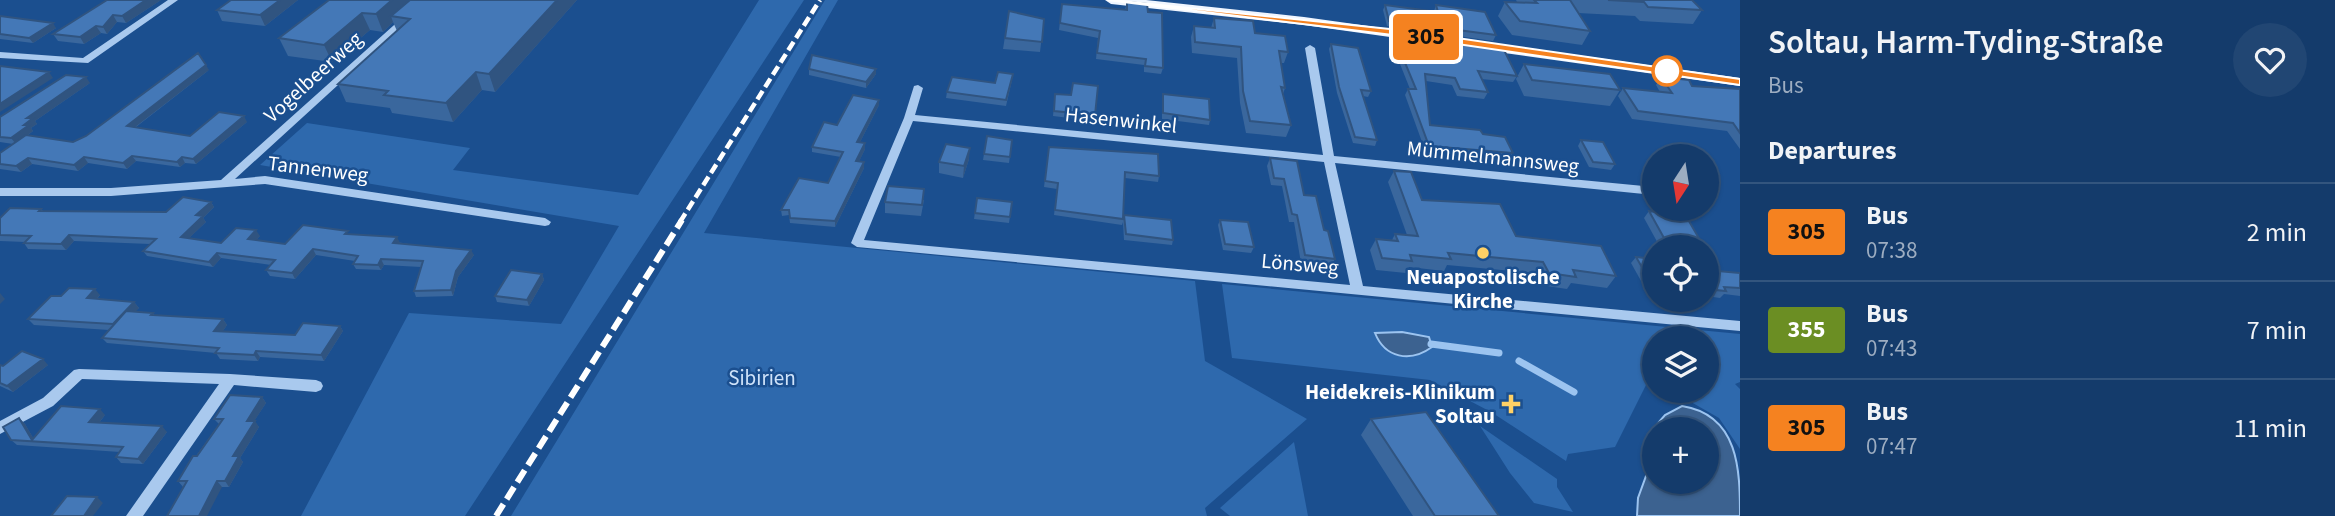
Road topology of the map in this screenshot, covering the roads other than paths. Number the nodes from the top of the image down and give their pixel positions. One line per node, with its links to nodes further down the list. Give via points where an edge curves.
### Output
1 (174, 0): 6 (street, via 85,61)
2 (427, 0): 11 (street, Vogelbeerweg)
3 (1111, 0): 4 (main road)
4 (1167, 3): 7 (main road)
5 (1310, 48): 10 (street)
6 (0, 55)
7 (1740, 82)
8 (918, 88): 9 (street)
9 (909, 118): 10 (street, Hasenwinkel); 15 (street, Lönsweg, via 857,243)
10 (1329, 160): 12 (street, Mümmelmannsweg); 15 (street)
11 (225, 182): 13 (street, Tannenweg, via 111,192); 14 (street, Tannenweg, via 292,182)
12 (1642, 190)
13 (0, 192)
14 (545, 222)
15 (1357, 289): 16 (street, Lönsweg)
16 (1740, 326)
17 (230, 379): 18 (street); 19 (street, via 79,374 48,402); 20 (street)
18 (316, 386)
19 (0, 428)
20 (135, 516)

